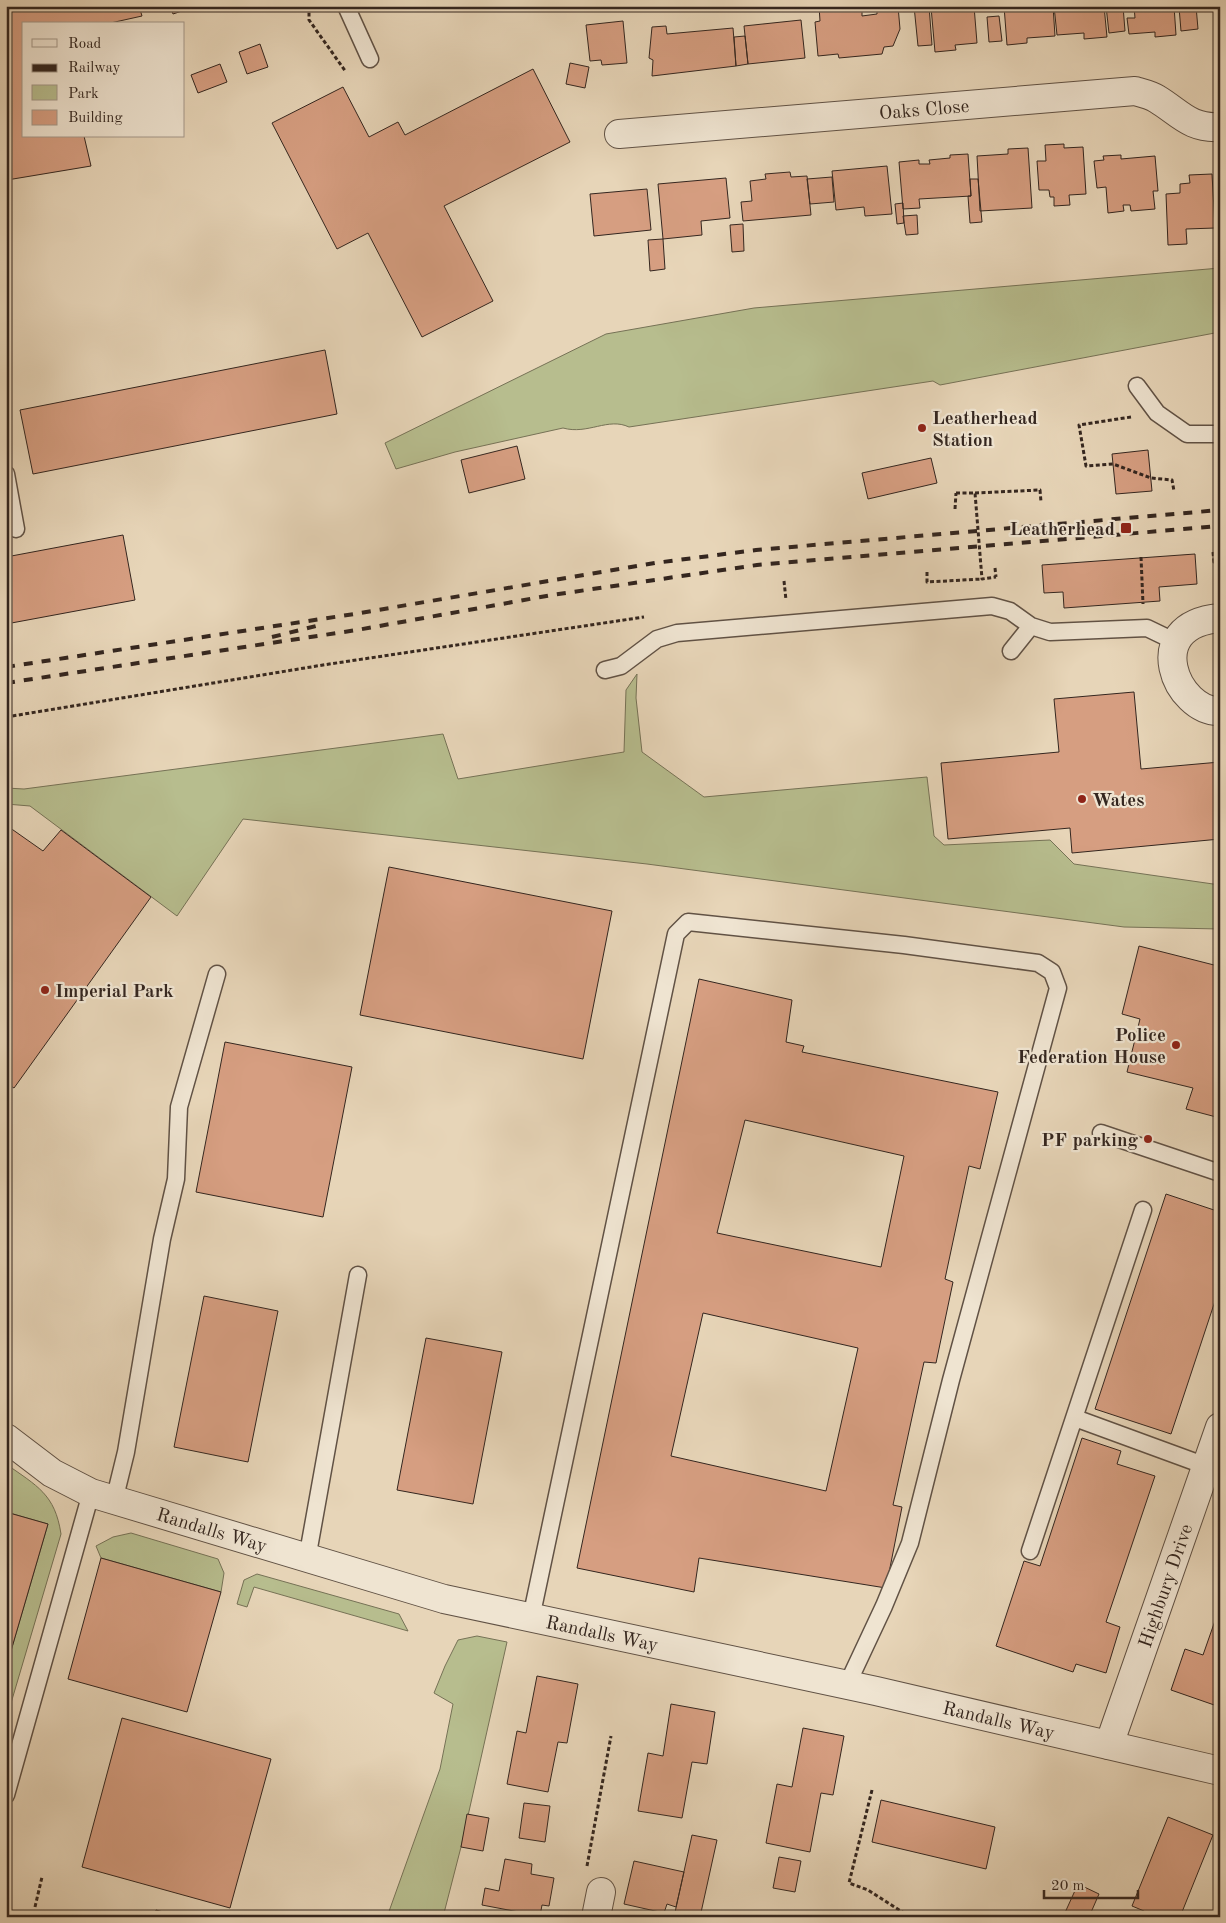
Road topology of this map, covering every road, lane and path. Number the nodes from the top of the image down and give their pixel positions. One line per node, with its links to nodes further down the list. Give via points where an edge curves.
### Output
1 (309, 6): 4 (path, via 309,20)
2 (346, 6): 3 (lane)
3 (370, 59)
4 (346, 72)
5 (1220, 127): 6 (street, Oaks Close, via 1207,128 1185,121 1156,98 1135,90)
6 (619, 134)
7 (1137, 386): 8 (lane)
8 (1157, 413): 9 (lane, via 1187,434); 11 (path, via 1079,425 1086,466 1113,464 1151,478 1172,480)
9 (1220, 434)
10 (6, 474): 15 (lane)
11 (1174, 491)
12 (975, 493): 13 (path, via 1040,490); 14 (path, bridge, via 956,493); 21 (path, bridge)
13 (1040, 502)
14 (955, 509)
15 (16, 529)
16 (1213, 552): 18 (path, via 1214,562)
17 (1142, 557): 22 (path)
18 (1220, 561)
19 (995, 568): 21 (path, bridge, via 996,577)
20 (927, 572): 21 (path, via 927,582)
21 (982, 579)
22 (1144, 611)
23 (1220, 618): 26 (street, via 1187,627)
24 (1031, 626): 25 (lane, via 1010,611 992,606); 26 (lane, via 1050,632 1147,628); 27 (lane)
25 (677, 633): 28 (lane, via 657,639 621,666); 30 (path, via 649,616)
26 (1174, 641): 29 (street, via 1172,665 1181,687 1195,703)
27 (1012, 652)
28 (605, 670)
29 (1220, 711)
30 (6, 717)
31 (217, 974): 40 (lane, via 179,1107 176,1179 162,1239 126,1452)
32 (1101, 1133): 33 (lane)
33 (1220, 1174)
34 (1143, 1210): 36 (lane)
35 (358, 1275): 42 (lane)
36 (1076, 1418): 39 (lane); 41 (lane)
37 (1220, 1427): 39 (street, Highbury Drive)
38 (6, 1438): 40 (street, Randalls Way, via 52,1473)
39 (1206, 1466): 46 (street, Highbury Drive)
40 (102, 1497): 42 (street, Randalls Way); 49 (lane)
41 (1030, 1552)
42 (307, 1559): 43 (street, Randalls Way, via 444,1599)
43 (531, 1618): 44 (street, Randalls Way); 44 (lane, via 676,934 688,922 1038,963 1052,972 1058,988 910,1543)
44 (847, 1685): 46 (street, Randalls Way)
45 (611, 1736): 50 (path)
46 (1109, 1745): 47 (street, Randalls Way)
47 (1220, 1771)
48 (872, 1790): 53 (path, via 849,1882 868,1890)
49 (6, 1795)
50 (586, 1869)
51 (42, 1877): 52 (path)
52 (36, 1907)
53 (910, 1917)

